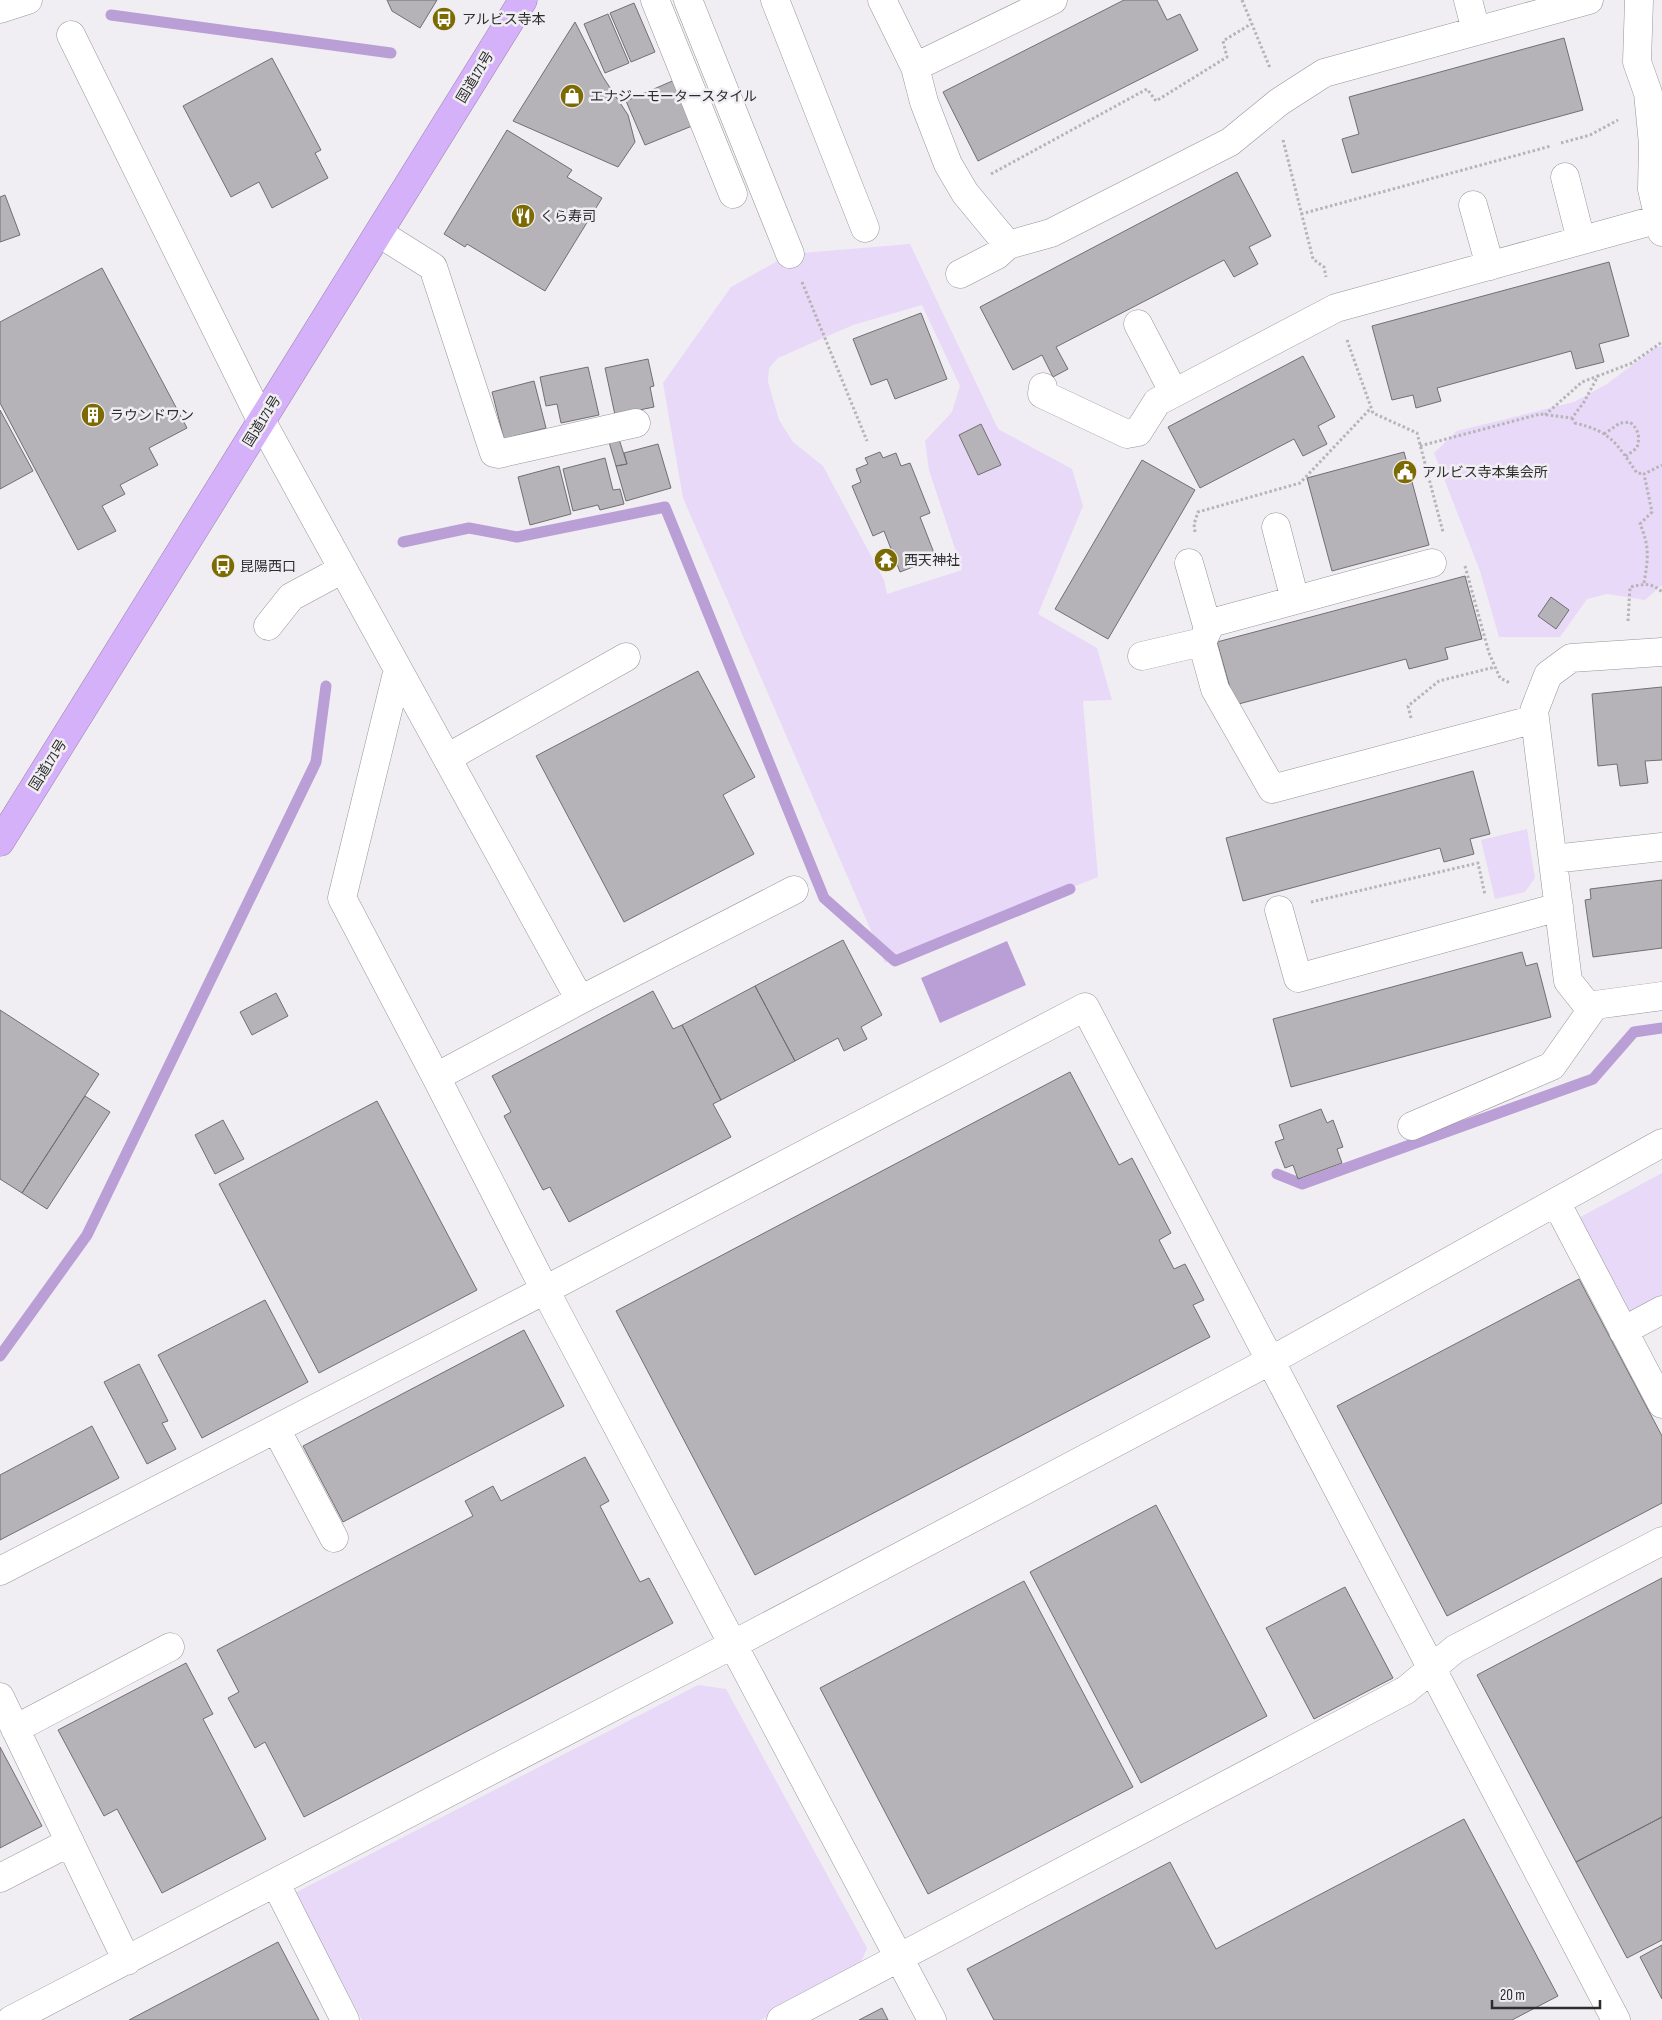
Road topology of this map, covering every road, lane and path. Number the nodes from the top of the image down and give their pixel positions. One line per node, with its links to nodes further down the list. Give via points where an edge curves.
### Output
1 (28, 0): 13 (street)
2 (523, 0): 27 (highway, 国道171号)
3 (655, 0): 22 (street)
4 (688, 0): 30 (street)
5 (775, 0): 26 (street)
6 (882, 0): 17 (street)
7 (1053, 0): 17 (street)
8 (1242, 0): 14 (path)
9 (1468, 0): 15 (street)
10 (1589, 0): 12 (street)
11 (1639, 0): 18 (street, via 1637,62)
12 (1561, 4): 15 (street)
13 (0, 9)
14 (1251, 24): 19 (path, via 1273,75); 21 (path, via 1223,41 1226,57 1156,100 1147,89)
15 (1476, 31): 19 (street, via 1324,73)
16 (71, 35): 42 (street)
17 (915, 67): 21 (street, via 944,155)
18 (1653, 96): 24 (path, via 1590,135); 25 (street, via 1652,189)
19 (1275, 106): 24 (path); 29 (street, via 1230,142 1051,233)
20 (1565, 177): 28 (street)
21 (964, 189): 29 (street)
22 (733, 194)
23 (1473, 205): 31 (street)
24 (1301, 214): 33 (path, via 1312,259 1324,267)
25 (1660, 225): 28 (street)
26 (866, 228)
27 (380, 233): 42 (highway, 国道171号); 43 (street, via 433,267 498,465)
28 (1581, 240): 31 (street)
29 (1008, 245): 32 (street, via 997,255)
30 (790, 254): 45 (path)
31 (1490, 266): 33 (street)
32 (960, 274)
33 (1336, 308): 38 (street); 39 (path)
34 (1138, 324): 38 (street)
35 (1662, 342): 36 (path, via 1632,363)
36 (1601, 376): 40 (path, via 1582,382); 41 (path)
37 (1043, 387): 38 (street, via 1042,394 1127,434 1138,432 1157,402)
38 (1174, 393)
39 (1371, 408): 46 (path, via 1373,413 1417,433); 53 (path, via 1300,482 1198,512 1194,524 1198,548)
40 (1544, 415): 41 (path); 46 (path)
41 (1572, 418): 44 (path, via 1575,423)
42 (262, 422): 55 (street); 70 (highway, 国道171号)
43 (636, 423)
44 (1604, 434): 47 (path); 47 (path, via 1620,423 1630,422 1640,438 1637,448)
45 (867, 441)
46 (1420, 446): 51 (path)
47 (1626, 456): 49 (path, via 1637,473)
48 (1662, 465): 49 (path)
49 (1644, 474): 56 (path, via 1652,512 1640,524 1647,539 1649,556)
50 (1276, 527): 58 (street)
51 (1444, 537)
52 (1464, 561): 65 (path)
53 (1189, 563): 61 (street)
54 (1432, 563): 58 (street)
55 (343, 569): 60 (street, via 291,597); 66 (street)
56 (1644, 584): 57 (path, via 1654,585); 59 (path, via 1630,587)
57 (1662, 592)
58 (1295, 600): 61 (street, via 1210,623)
59 (1628, 619)
60 (268, 626)
61 (1205, 636): 63 (street); 68 (street, via 1215,689 1272,789)
62 (1662, 652): 67 (street, via 1571,658 1548,674)
63 (1142, 656)
64 (626, 658): 69 (street)
65 (1494, 667): 67 (path, via 1500,678); 68 (path, via 1439,681 1408,706)
66 (398, 669): 69 (street); 80 (street, via 342,898)
67 (1537, 709): 68 (street); 72 (street)
68 (1420, 750)
69 (447, 758): 78 (street)
70 (0, 842)
71 (1662, 847): 72 (street)
72 (1553, 859): 74 (street)
73 (794, 890): 78 (street)
74 (1558, 907): 76 (street); 79 (street, via 1568,981)
75 (1279, 910): 76 (path, via 1478,863); 76 (street, via 1298,978)
76 (1493, 925)
77 (1662, 996): 79 (street, via 1595,1005)
78 (580, 1000): 80 (street)
79 (1591, 1010): 81 (street, via 1552,1066)
80 (436, 1078): 84 (street)
81 (1412, 1126)
82 (1662, 1143): 83 (street)
83 (1556, 1202): 86 (street); 87 (street)
84 (545, 1290): 87 (street, via 1084,1007); 89 (street); 93 (street)
85 (1662, 1310): 86 (street)
86 (1623, 1331): 88 (street)
87 (1270, 1361): 93 (street); 95 (street)
88 (1662, 1404)
89 (276, 1429): 90 (street); 92 (street)
90 (334, 1538)
91 (1662, 1541): 95 (street, via 1455,1649)
92 (0, 1572)
93 (734, 1644): 100 (street); 101 (street)
94 (170, 1647): 97 (street)
95 (1432, 1669): 101 (street, via 1406,1690); 107 (street)
96 (0, 1697): 97 (street)
97 (15, 1729): 98 (street)
98 (70, 1842): 99 (street); 102 (street)
99 (0, 1878)
100 (276, 1884): 102 (street); 104 (street)
101 (899, 1957): 105 (street); 106 (street)
102 (127, 1961): 103 (street)
103 (11, 2020)
104 (345, 2020)
105 (781, 2020)
106 (932, 2020)
107 (1616, 2020)

